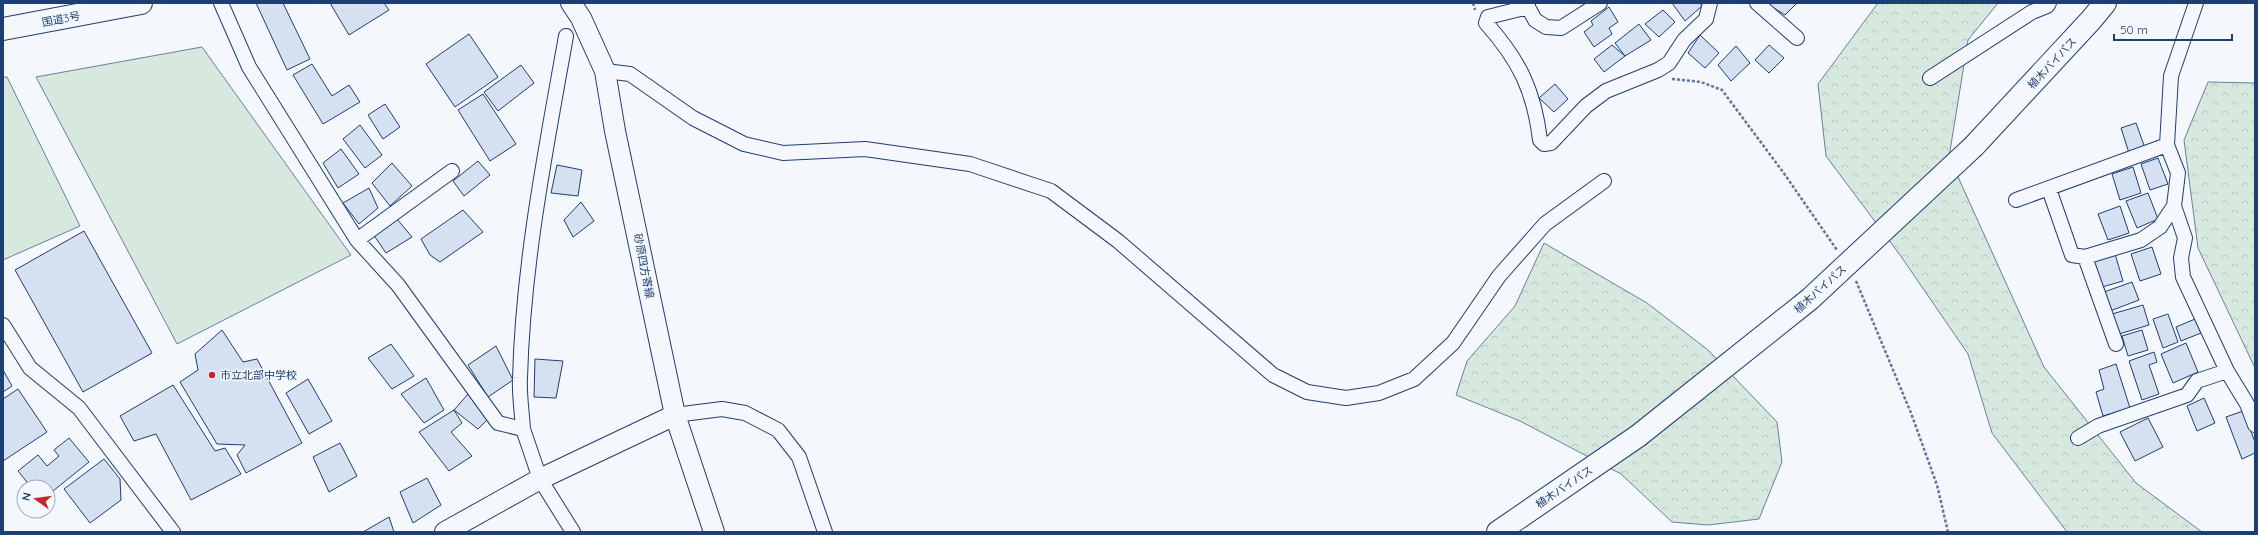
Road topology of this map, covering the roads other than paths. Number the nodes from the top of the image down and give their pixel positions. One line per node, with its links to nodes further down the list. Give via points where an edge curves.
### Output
1 (141, 3): 11 (highway, 国道3号)
2 (221, 3): 22 (street, via 249,67)
3 (571, 3): 14 (main road, 砂原四方寄線, via 581,18)
4 (1600, 3): 9 (street, via 1560,28 1546,27 1535,20)
5 (1710, 3): 9 (street, via 1706,19 1684,40 1669,63 1606,91 1586,106 1551,143 1544,144 1540,140 1530,90 1519,66 1506,45 1486,23 1488,17)
6 (1757, 3): 13 (street)
7 (2049, 3): 15 (street)
8 (2196, 3): 16 (street, via 2171,76)
9 (1528, 5)
10 (2100, 9): 37 (highway, 植木バイパス, bridge, via 1974,146 1810,299 1638,436)
11 (3, 29)
12 (566, 36): 29 (street, via 535,211 530,254 520,379)
13 (1797, 38)
14 (605, 71): 18 (street, via 630,74 693,118 744,144 783,153 865,149 970,164 1051,191 1118,242 1273,375 1307,392 1346,398 1379,394 1414,379 1453,343 1499,276 1545,224); 27 (main road, 砂原四方寄線)
15 (1930, 78)
16 (2167, 145): 19 (street); 21 (street, via 2178,173)
17 (452, 171): 22 (street)
18 (1604, 181)
19 (2049, 189): 20 (street); 23 (street, via 2072,255)
20 (2016, 200)
21 (2174, 206): 23 (street, via 2160,227 2141,240); 26 (street, via 2185,238 2181,258 2184,277)
22 (357, 240): 29 (street, via 398,285 498,422)
23 (2085, 257): 25 (street)
24 (3, 325): 32 (street, via 30,368 80,408)
25 (2116, 344)
26 (2227, 371): 28 (street, via 2247,404); 30 (street, via 2197,381 2187,395 2098,426)
27 (675, 415): 31 (main road); 35 (main road, 砂原四方寄線); 36 (street, via 722,409 745,413 778,430 799,457)
28 (2255, 425)
29 (524, 429): 31 (street)
30 (2078, 438)
31 (540, 478): 33 (main road); 34 (street)
32 (173, 532)
33 (445, 532)
34 (573, 532)
35 (714, 532)
36 (825, 532)
37 (1498, 532)

